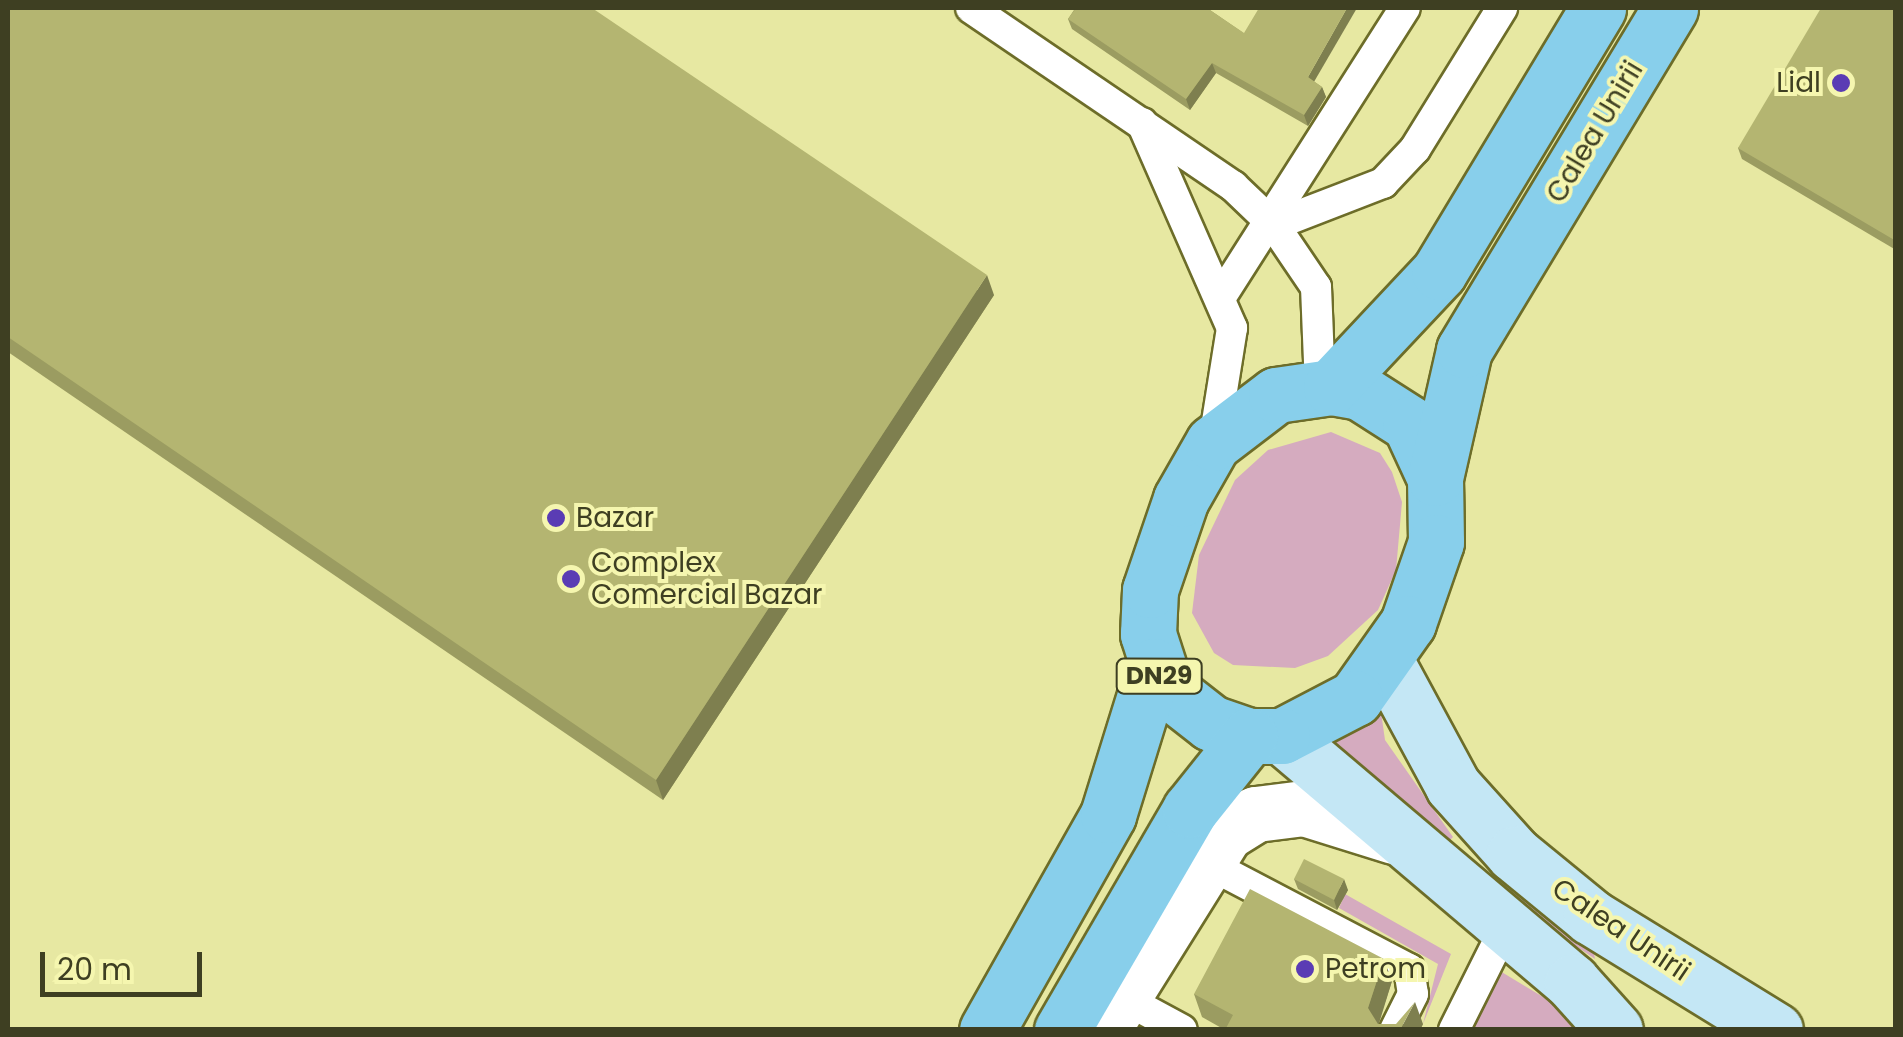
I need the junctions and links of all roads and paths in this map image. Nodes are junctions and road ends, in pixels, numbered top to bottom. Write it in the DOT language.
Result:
graph roads {
  1 [pos="971,8"];
  2 [pos="1405,8"];
  3 [pos="1502,8"];
  4 [pos="1598,8"];
  5 [pos="1670,8"];
  6 [pos="1140,120"];
  7 [pos="1274,225"];
  8 [pos="1222,295"];
  9 [pos="1326,388"];
  10 [pos="1213,443"];
  11 [pos="1435,478"];
  12 [pos="1386,662"];
  13 [pos="1154,666"];
  14 [pos="1266,736"];
  15 [pos="1394,836"];
  16 [pos="1203,861"];
  17 [pos="1505,928"];
  18 [pos="1112,1013"];
  19 [pos="986,1030"];
  20 [pos="1062,1030"];
  21 [pos="1182,1030"];
  22 [pos="1395,1030"];
  23 [pos="1454,1030"];
  24 [pos="1615,1030"];
  25 [pos="1775,1030"];
  1 -- 6 [label="lane"];
  2 -- 7 [label="lane"];
  3 -- 7 [label="lane"];
  4 -- 9 [label="main road"];
  5 -- 11 [label="main road, Calea Unirii"];
  6 -- 7 [label="lane"];
  6 -- 8 [label="lane"];
  7 -- 8 [label="lane"];
  7 -- 9 [label="lane"];
  8 -- 10 [label="lane"];
  9 -- 10 [label="main road, DN29"];
  9 -- 11 [label="main road"];
  10 -- 13 [label="main road, DN29"];
  11 -- 12 [label="main road"];
  12 -- 14 [label="main road"];
  12 -- 25 [label="street, Calea Unirii"];
  13 -- 14 [label="main road, DN29"];
  13 -- 19 [label="main road, DN29"];
  14 -- 15 [label="street"];
  14 -- 20 [label="main road"];
  15 -- 16 [label="street"];
  15 -- 17 [label="street"];
  16 -- 18 [label="street"];
  16 -- 22 [label="lane"];
  17 -- 23 [label="lane"];
  17 -- 24 [label="street"];
  18 -- 21 [label="lane"];
}
